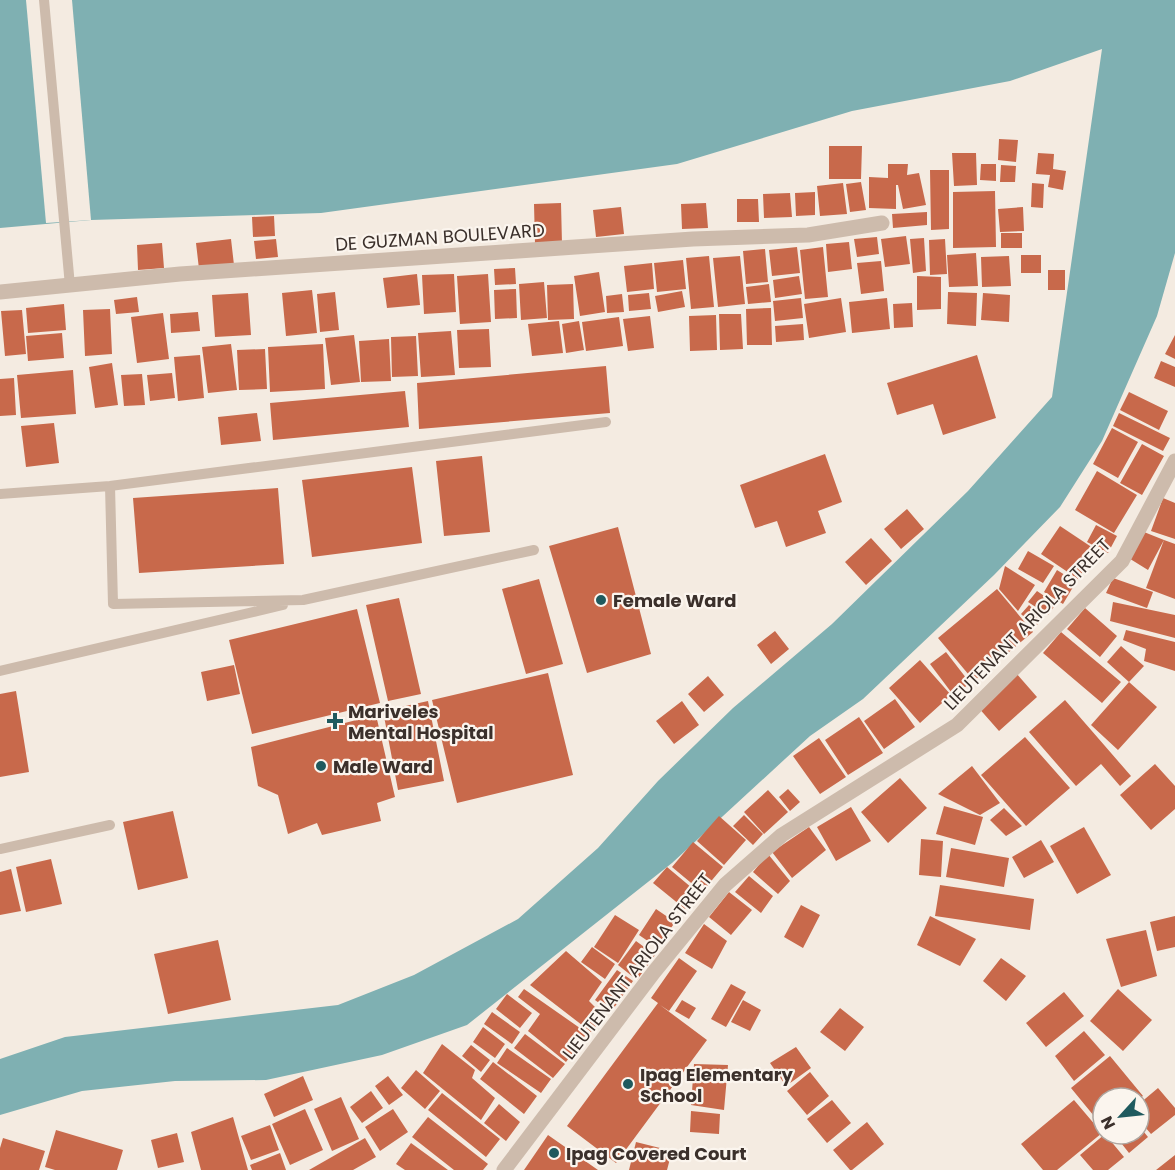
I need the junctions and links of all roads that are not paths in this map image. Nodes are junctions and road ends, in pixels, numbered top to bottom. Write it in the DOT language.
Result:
graph roads {
  1 [pos="44,0"];
  2 [pos="882,224"];
  3 [pos="70,286"];
  4 [pos="0,292"];
  5 [pos="606,422"];
  6 [pos="1175,461"];
  7 [pos="110,486"];
  8 [pos="0,494"];
  9 [pos="534,550"];
  10 [pos="303,600"];
  11 [pos="0,671"];
  12 [pos="110,825"];
  13 [pos="0,849"];
  14 [pos="504,1170"];
  1 -- 3 [label="lane"];
  2 -- 3 [label="street, DE GUZMAN BOULEVARD"];
  3 -- 4 [label="street, DE GUZMAN BOULEVARD"];
  5 -- 7 [label="lane"];
  6 -- 14 [label="street, LIEUTENANT ARIOLA STREET"];
  7 -- 8 [label="lane"];
  7 -- 10 [label="lane"];
  9 -- 10 [label="lane"];
  10 -- 11 [label="lane"];
  12 -- 13 [label="lane"];
}
